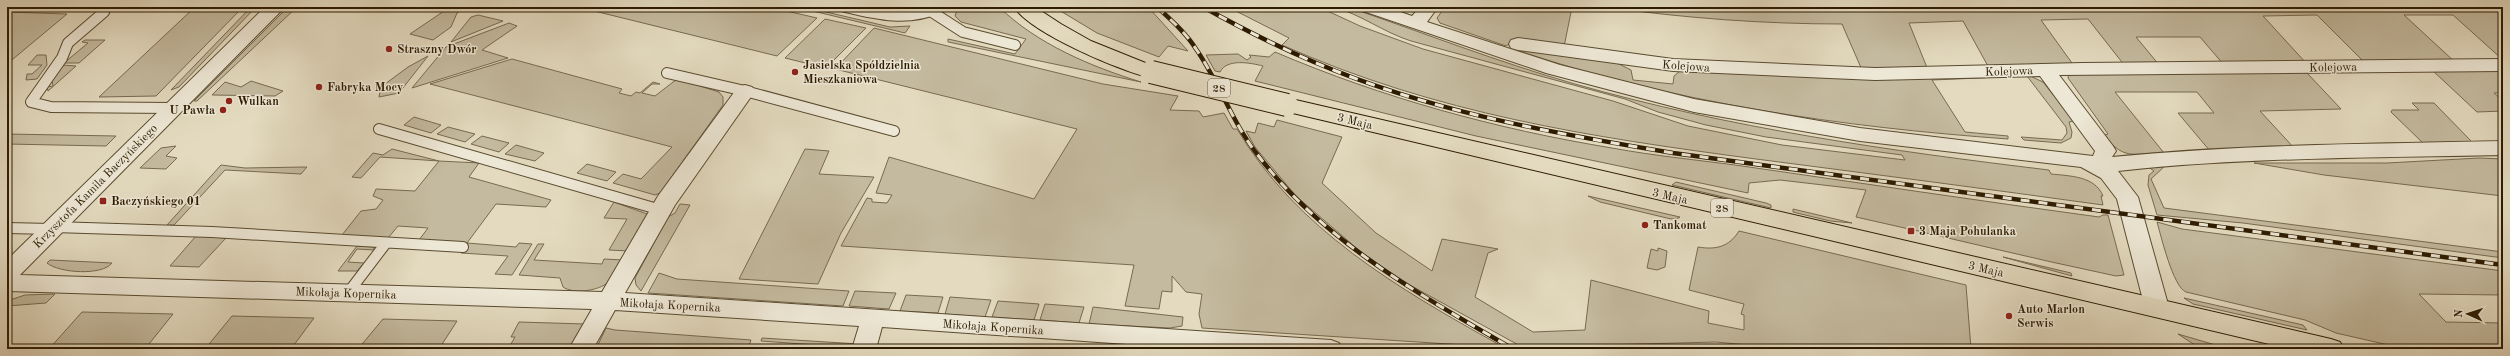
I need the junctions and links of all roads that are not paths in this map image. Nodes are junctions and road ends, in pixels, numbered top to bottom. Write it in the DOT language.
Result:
graph roads {
  1 [pos="106,7"];
  2 [pos="268,7"];
  3 [pos="276,7"];
  4 [pos="845,7"];
  5 [pos="941,7"];
  6 [pos="1023,7"];
  7 [pos="1369,7"];
  8 [pos="1429,7"];
  9 [pos="932,12"];
  10 [pos="1416,24"];
  11 [pos="1518,44"];
  12 [pos="1015,45"];
  13 [pos="234,46"];
  14 [pos="2503,65"];
  15 [pos="2045,70"];
  16 [pos="667,73"];
  17 [pos="745,91"];
  18 [pos="172,108"];
  19 [pos="379,130"];
  20 [pos="894,131"];
  21 [pos="2503,148"];
  22 [pos="2097,166"];
  23 [pos="660,210"];
  24 [pos="7,228"];
  25 [pos="52,228"];
  26 [pos="386,243"];
  27 [pos="463,247"];
  28 [pos="7,274"];
  29 [pos="7,283"];
  30 [pos="348,294"];
  31 [pos="609,302"];
  32 [pos="2157,308"];
  33 [pos="873,319"];
  34 [pos="1289,348"];
  35 [pos="581,349"];
  36 [pos="864,349"];
  37 [pos="1331,349"];
  38 [pos="2331,349"];
  1 -- 18 [label="lane"];
  2 -- 13 [label="street, Krzysztofa Kamila Baczyńskiego"];
  3 -- 13 [label="street, Krzysztofa Kamila Baczyńskiego"];
  4 -- 9 [label="lane"];
  5 -- 9 [label="lane"];
  6 -- 32 [label="main road, 3 Maja / 28, bridge"];
  7 -- 10 [label="street"];
  8 -- 10 [label="street"];
  9 -- 12 [label="lane"];
  10 -- 22 [label="street"];
  11 -- 15 [label="street, Kolejowa"];
  13 -- 18 [label="street, Krzysztofa Kamila Baczyńskiego"];
  14 -- 15 [label="street, Kolejowa"];
  15 -- 22 [label="street"];
  16 -- 17 [label="lane"];
  17 -- 20 [label="lane"];
  17 -- 23 [label="street"];
  18 -- 25 [label="street, Krzysztofa Kamila Baczyńskiego"];
  19 -- 23 [label="lane"];
  21 -- 22 [label="street"];
  22 -- 32 [label="street"];
  23 -- 31 [label="street"];
  24 -- 25 [label="lane"];
  25 -- 26 [label="lane"];
  25 -- 28 [label="street, Krzysztofa Kamila Baczyńskiego"];
  26 -- 27 [label="lane"];
  26 -- 30 [label="lane"];
  29 -- 30 [label="street, Mikołaja Kopernika"];
  30 -- 31 [label="street, Mikołaja Kopernika"];
  31 -- 33 [label="street, Mikołaja Kopernika"];
  31 -- 35 [label="street"];
  32 -- 38 [label="main road, 3 Maja / 28"];
  33 -- 34 [label="street, Mikołaja Kopernika"];
  33 -- 36 [label="street"];
  34 -- 37 [label="street, Mikołaja Kopernika"];
}
